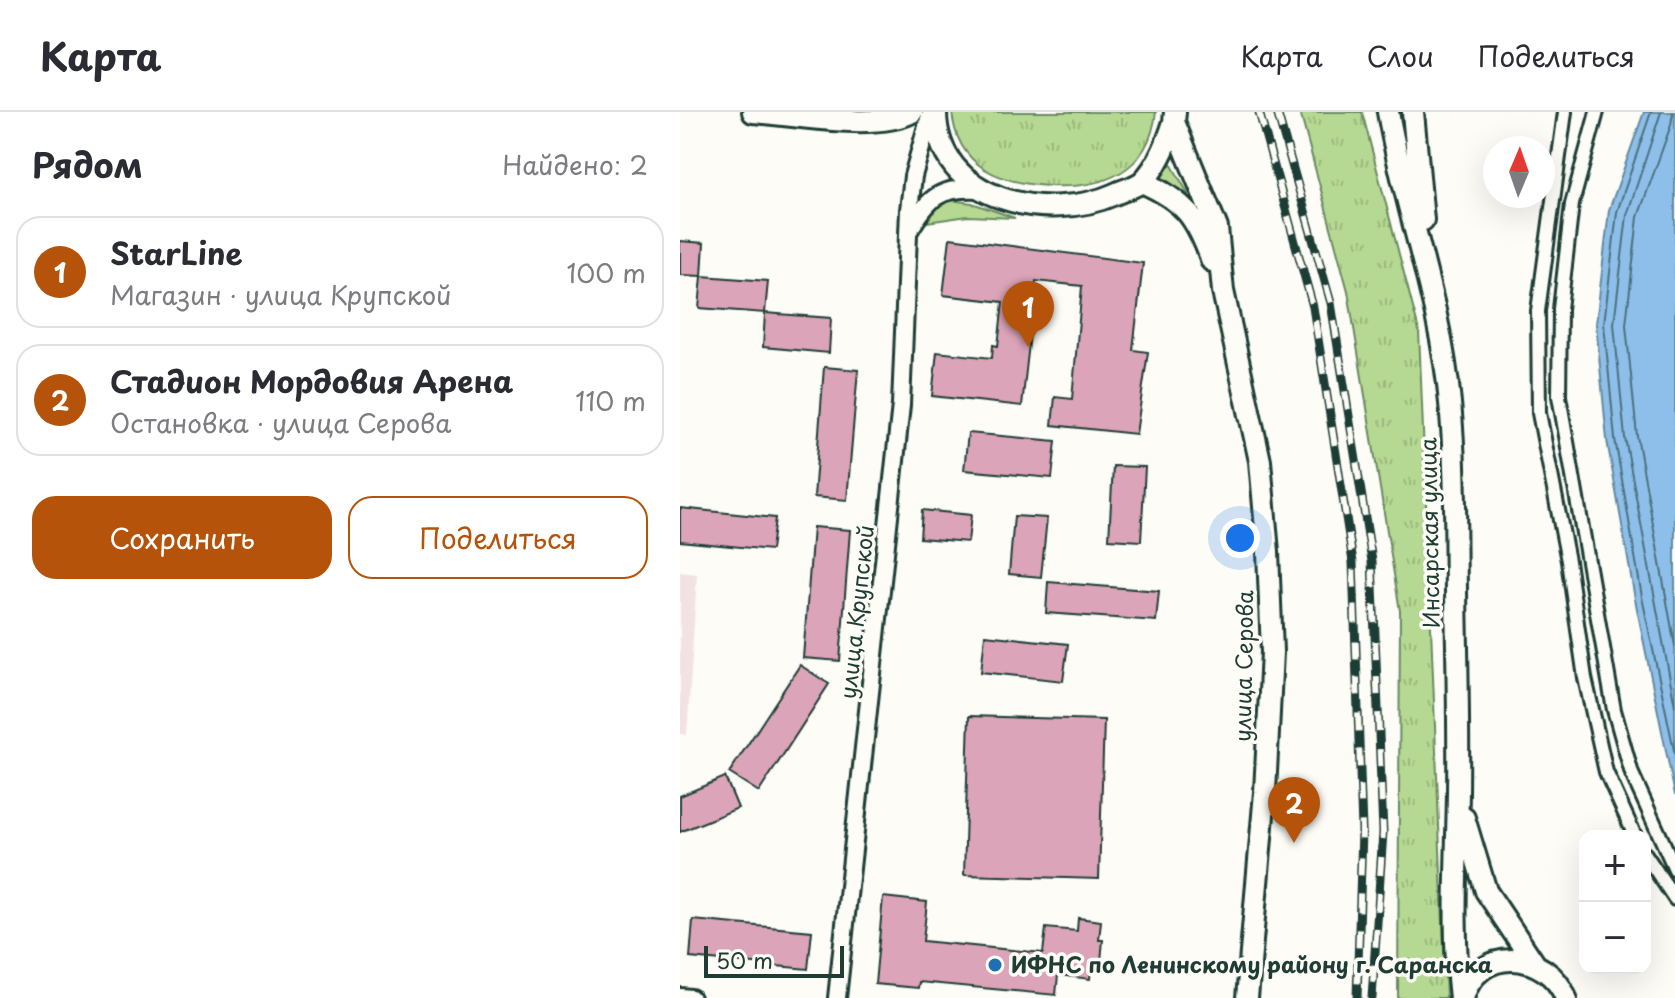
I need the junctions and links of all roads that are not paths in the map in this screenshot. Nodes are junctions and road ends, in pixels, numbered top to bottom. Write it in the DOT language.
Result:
graph roads {
  1 [pos="753,112"];
  2 [pos="912,112"];
  3 [pos="934,112"];
  4 [pos="1388,112"];
  5 [pos="1413,112"];
  6 [pos="1565,112"];
  7 [pos="1597,112"];
  8 [pos="1174,117"];
  9 [pos="1142,182"];
  10 [pos="980,189"];
  11 [pos="910,229"];
  12 [pos="1427,268"];
  13 [pos="1223,291"];
  14 [pos="1458,799"];
  15 [pos="1632,830"];
  16 [pos="1651,863"];
  17 [pos="1675,869"];
  18 [pos="1675,899"];
  19 [pos="1534,963"];
  20 [pos="680,997"];
  21 [pos="691,998"];
  22 [pos="837,998"];
  23 [pos="1247,998"];
  24 [pos="1461,998"];
  25 [pos="1566,998"];
  1 -- 2 [label="street"];
  3 -- 10 [label="street"];
  3 -- 11 [label="street, улица Крупской"];
  4 -- 12 [label="street, Инсарская улица"];
  5 -- 12 [label="street, Инсарская улица"];
  6 -- 15 [label="street"];
  7 -- 17 [label="street"];
  8 -- 9 [label="street"];
  8 -- 13 [label="street, улица Серова"];
  9 -- 10 [label="street"];
  9 -- 13 [label="street, улица Серова"];
  10 -- 11 [label="street"];
  11 -- 22 [label="street, улица Крупской"];
  12 -- 14 [label="street, Инсарская улица"];
  13 -- 23 [label="street, улица Серова"];
  14 -- 19 [label="street, Инсарская улица"];
  14 -- 24 [label="street, Инсарская улица"];
  16 -- 18 [label="street"];
  19 -- 24 [label="street"];
  19 -- 25 [label="street, Инсарская улица"];
  20 -- 21 [label="street"];
}
